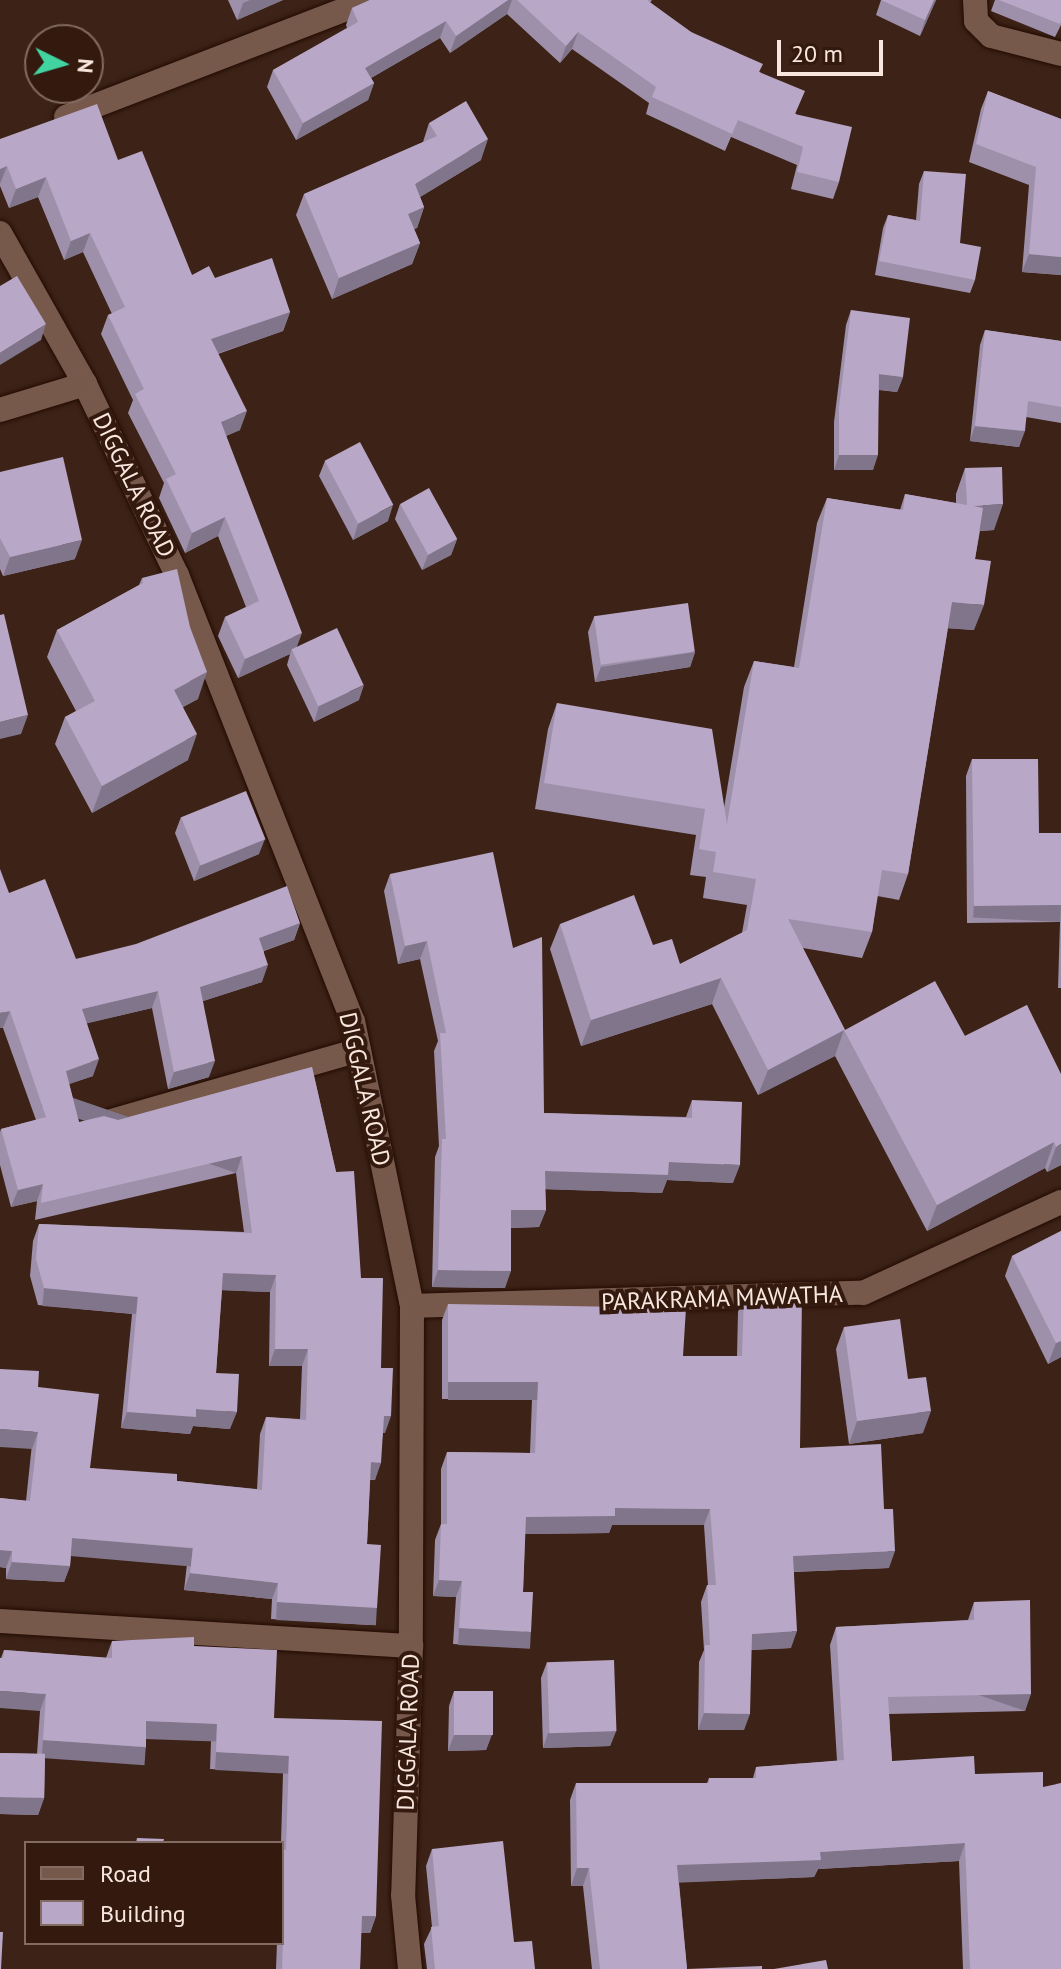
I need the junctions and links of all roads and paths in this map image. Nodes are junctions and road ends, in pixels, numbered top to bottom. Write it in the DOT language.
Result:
graph roads {
  1 [pos="369,0"];
  2 [pos="975,0"];
  3 [pos="1061,54"];
  4 [pos="44,125"];
  5 [pos="0,233"];
  6 [pos="85,384"];
  7 [pos="0,410"];
  8 [pos="359,1050"];
  9 [pos="108,1122"];
  10 [pos="1061,1202"];
  11 [pos="412,1306"];
  12 [pos="0,1621"];
  13 [pos="411,1646"];
  14 [pos="410,1969"];
  1 -- 4 [label="street"];
  2 -- 3 [label="street"];
  5 -- 6 [label="street, DIGGALA ROAD"];
  6 -- 7 [label="street"];
  6 -- 8 [label="street, DIGGALA ROAD"];
  8 -- 9 [label="street"];
  8 -- 11 [label="street, DIGGALA ROAD"];
  10 -- 11 [label="street, PARAKRAMA MAWATHA"];
  11 -- 13 [label="street, DIGGALA ROAD"];
  12 -- 13 [label="street"];
  13 -- 14 [label="street, DIGGALA ROAD"];
}
